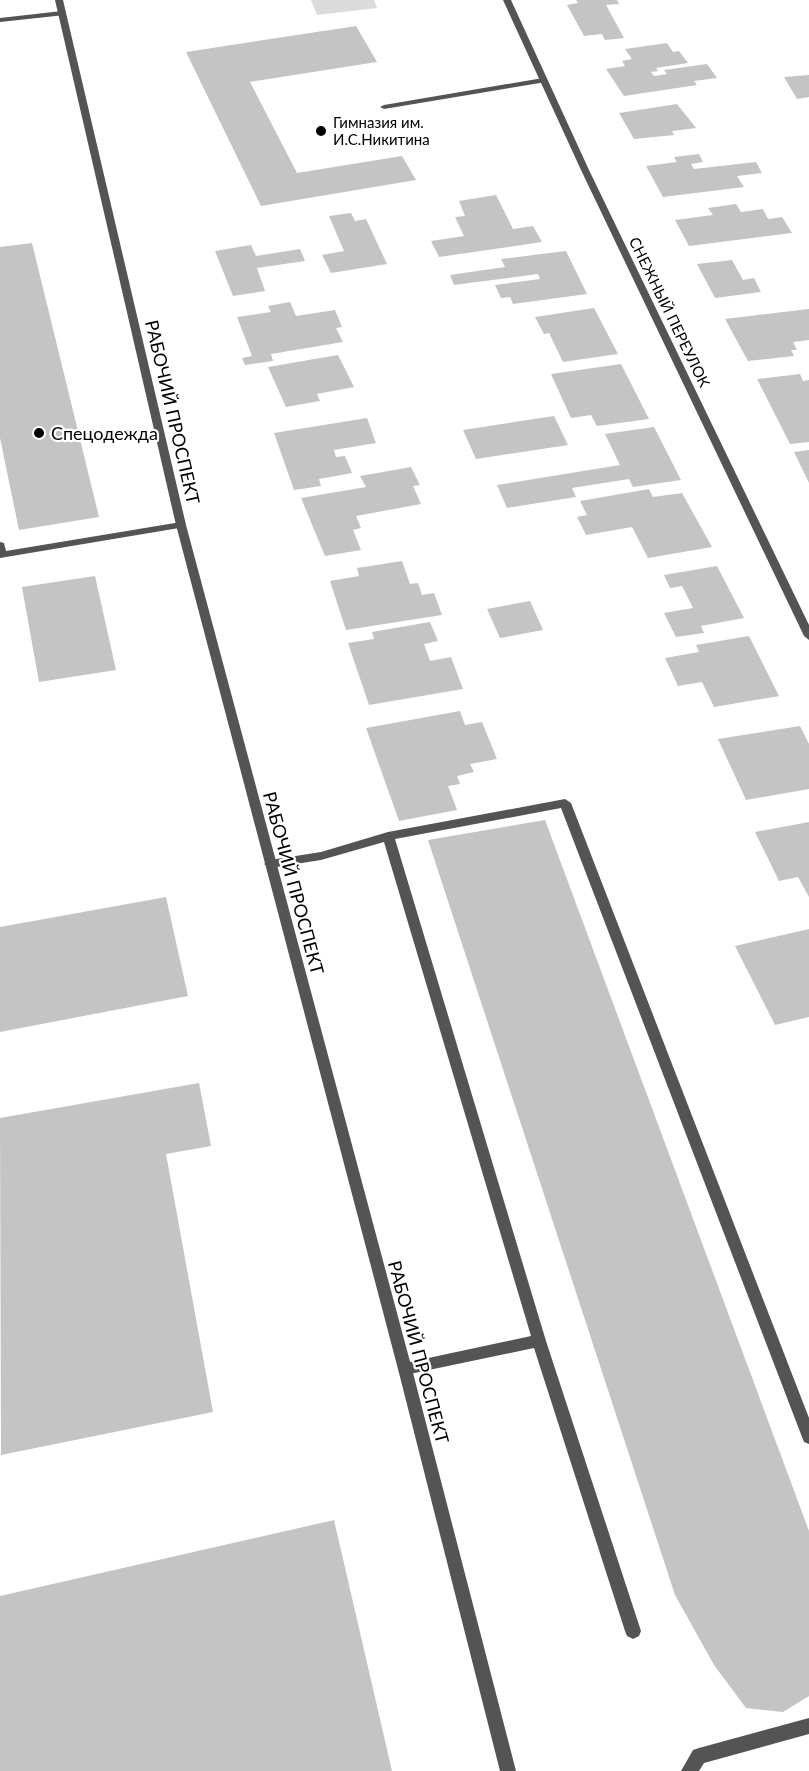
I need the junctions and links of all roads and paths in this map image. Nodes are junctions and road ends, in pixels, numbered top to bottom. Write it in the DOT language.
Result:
graph roads {
  1 [pos="58,0"];
  2 [pos="507,0"];
  3 [pos="62,13"];
  4 [pos="0,20"];
  5 [pos="543,80"];
  6 [pos="384,107"];
  7 [pos="181,525"];
  8 [pos="1,552"];
  9 [pos="809,636"];
  10 [pos="388,836"];
  11 [pos="270,864"];
  12 [pos="539,1341"];
  13 [pos="405,1369"];
  14 [pos="809,1437"];
  15 [pos="633,1631"];
  16 [pos="809,1726"];
  17 [pos="508,1771"];
  18 [pos="689,1771"];
  1 -- 3 [label="street, РАБОЧИЙ ПРОСПЕКТ"];
  2 -- 5 [label="street, СНЕЖНЫЙ ПЕРЕУЛОК"];
  3 -- 4 [label="street"];
  3 -- 7 [label="street, РАБОЧИЙ ПРОСПЕКТ"];
  5 -- 6 [label="street"];
  5 -- 9 [label="street, СНЕЖНЫЙ ПЕРЕУЛОК"];
  7 -- 8 [label="street"];
  7 -- 11 [label="street, РАБОЧИЙ ПРОСПЕКТ"];
  10 -- 11 [label="street"];
  10 -- 12 [label="street"];
  10 -- 14 [label="street"];
  11 -- 13 [label="street, РАБОЧИЙ ПРОСПЕКТ"];
  12 -- 13 [label="street"];
  12 -- 15 [label="street"];
  13 -- 17 [label="street, РАБОЧИЙ ПРОСПЕКТ"];
  16 -- 18 [label="street"];
}
